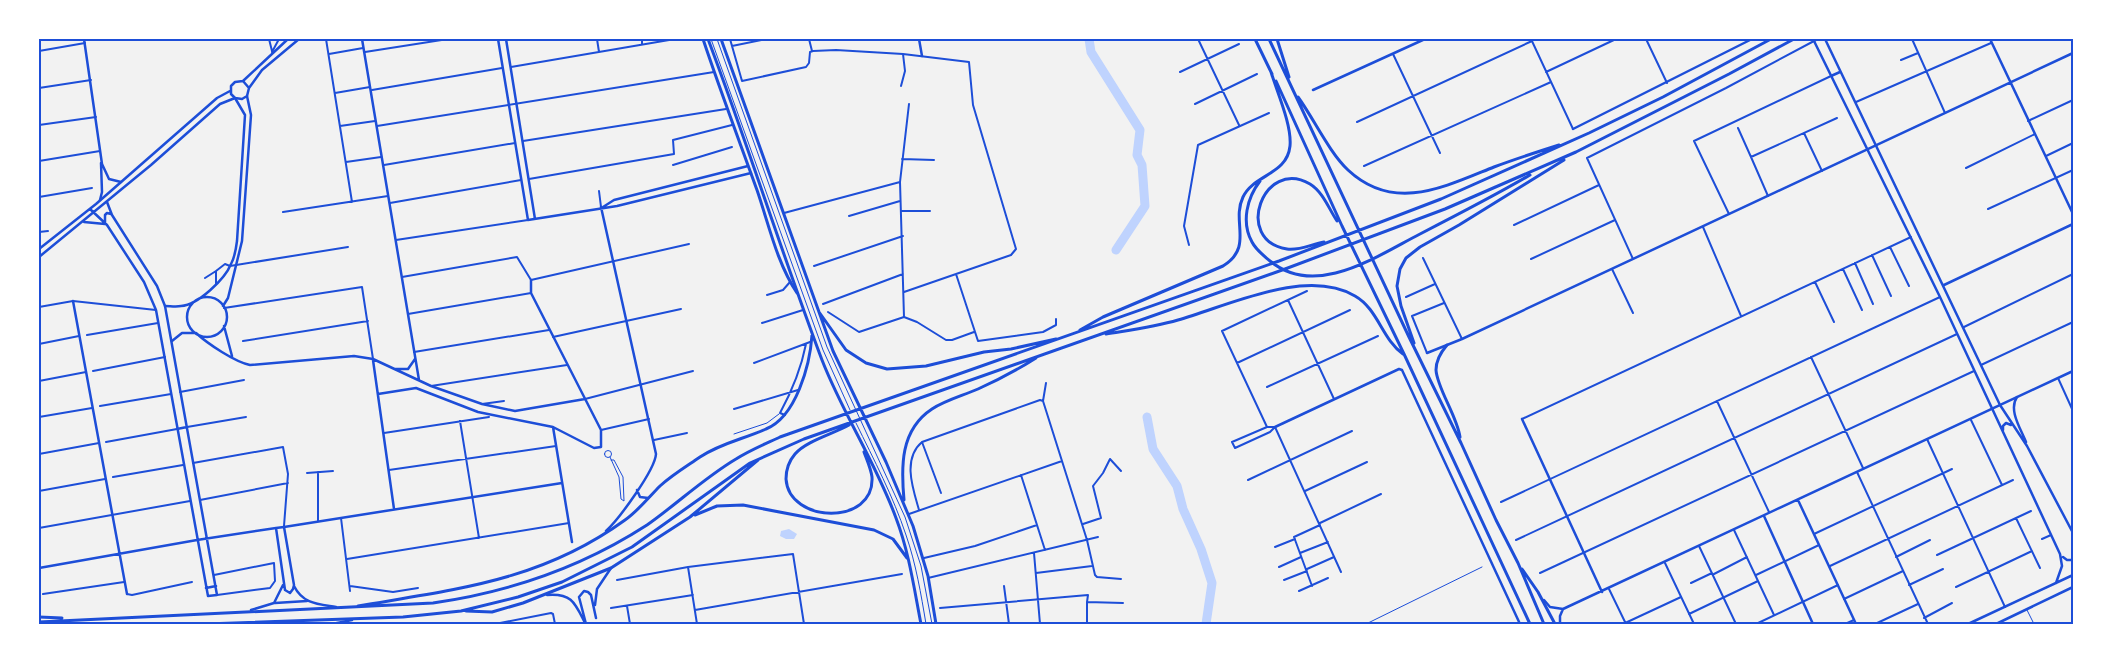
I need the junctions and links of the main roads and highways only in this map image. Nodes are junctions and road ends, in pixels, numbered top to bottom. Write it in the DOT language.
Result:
graph roads {
  1 [pos="703,39"];
  2 [pos="710,39"];
  3 [pos="721,39"];
  4 [pos="1255,39"];
  5 [pos="1269,39"];
  6 [pos="1277,39"];
  7 [pos="1771,39"];
  8 [pos="1794,39"];
  9 [pos="1271,72"];
  10 [pos="1291,85"];
  11 [pos="1293,90"];
  12 [pos="1571,141"];
  13 [pos="1576,152"];
  14 [pos="1540,168"];
  15 [pos="1262,179"];
  16 [pos="1342,226"];
  17 [pos="1329,241"];
  18 [pos="798,295"];
  19 [pos="819,312"];
  20 [pos="813,332"];
  21 [pos="1071,335"];
  22 [pos="1098,335"];
  23 [pos="1447,345"];
  24 [pos="1416,349"];
  25 [pos="1042,354"];
  26 [pos="1404,354"];
  27 [pos="855,421"];
  28 [pos="861,443"];
  29 [pos="1461,443"];
  30 [pos="765,455"];
  31 [pos="904,503"];
  32 [pos="690,517"];
  33 [pos="1518,563"];
  34 [pos="910,564"];
  35 [pos="345,608"];
  36 [pos="461,611"];
  37 [pos="39,617"];
  38 [pos="75,619"];
  39 [pos="39,622"];
  40 [pos="205,624"];
  41 [pos="921,624"];
  42 [pos="936,624"];
  43 [pos="1530,624"];
  44 [pos="1544,624"];
  45 [pos="1555,624"];
  1 -- 18 [label="main road"];
  2 -- 18 [label="main road"];
  3 -- 19 [label="main road"];
  4 -- 9 [label="main road"];
  5 -- 10 [label="main road"];
  6 -- 10 [label="main road"];
  7 -- 12 [label="main road"];
  8 -- 13 [label="main road"];
  9 -- 15 [label="main road"];
  9 -- 16 [label="main road"];
  10 -- 11 [label="main road"];
  11 -- 12 [label="main road"];
  11 -- 24 [label="main road"];
  12 -- 17 [label="main road"];
  13 -- 14 [label="main road"];
  13 -- 24 [label="main road"];
  14 -- 15 [label="main road"];
  14 -- 22 [label="main road"];
  15 -- 21 [label="main road"];
  16 -- 17 [label="main road"];
  16 -- 26 [label="main road"];
  17 -- 21 [label="main road"];
  18 -- 20 [label="main road"];
  19 -- 21 [label="main road"];
  19 -- 31 [label="main road"];
  20 -- 28 [label="main road"];
  20 -- 35 [label="main road"];
  21 -- 35 [label="main road"];
  22 -- 25 [label="main road"];
  22 -- 26 [label="main road"];
  23 -- 29 [label="main road"];
  24 -- 29 [label="main road"];
  25 -- 27 [label="main road"];
  25 -- 31 [label="main road"];
  26 -- 43 [label="main road"];
  27 -- 28 [label="main road"];
  27 -- 30 [label="main road"];
  28 -- 34 [label="main road"];
  29 -- 33 [label="main road"];
  30 -- 32 [label="main road"];
  30 -- 36 [label="main road"];
  31 -- 42 [label="main road"];
  32 -- 34 [label="main road"];
  32 -- 36 [label="main road"];
  33 -- 44 [label="main road"];
  33 -- 45 [label="main road"];
  34 -- 41 [label="main road"];
  35 -- 38 [label="main road"];
  36 -- 40 [label="main road"];
  37 -- 38 [label="main road"];
  38 -- 39 [label="main road"];
}
